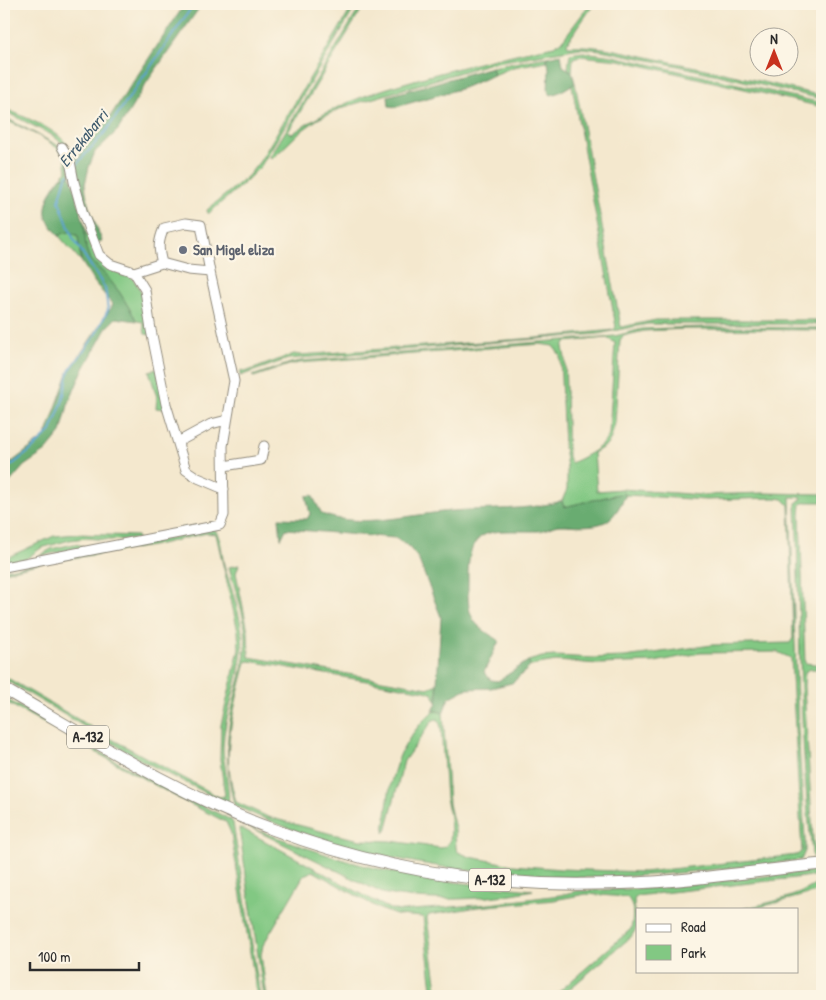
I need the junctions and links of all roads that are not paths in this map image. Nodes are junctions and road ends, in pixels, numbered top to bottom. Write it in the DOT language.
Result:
graph roads {
  1 [pos="62,147"];
  2 [pos="162,263"];
  3 [pos="134,272"];
  4 [pos="210,272"];
  5 [pos="227,420"];
  6 [pos="178,442"];
  7 [pos="264,446"];
  8 [pos="224,466"];
  9 [pos="224,489"];
  10 [pos="4,567"];
  11 [pos="4,690"];
  12 [pos="822,864"];
  1 -- 3 [label="street"];
  2 -- 3 [label="street"];
  2 -- 4 [label="street"];
  2 -- 4 [label="street"];
  3 -- 6 [label="street"];
  4 -- 5 [label="street"];
  5 -- 6 [label="street"];
  5 -- 8 [label="street"];
  6 -- 9 [label="street"];
  7 -- 8 [label="street"];
  8 -- 9 [label="street"];
  9 -- 10 [label="street"];
  11 -- 12 [label="main road, A-132"];
}
